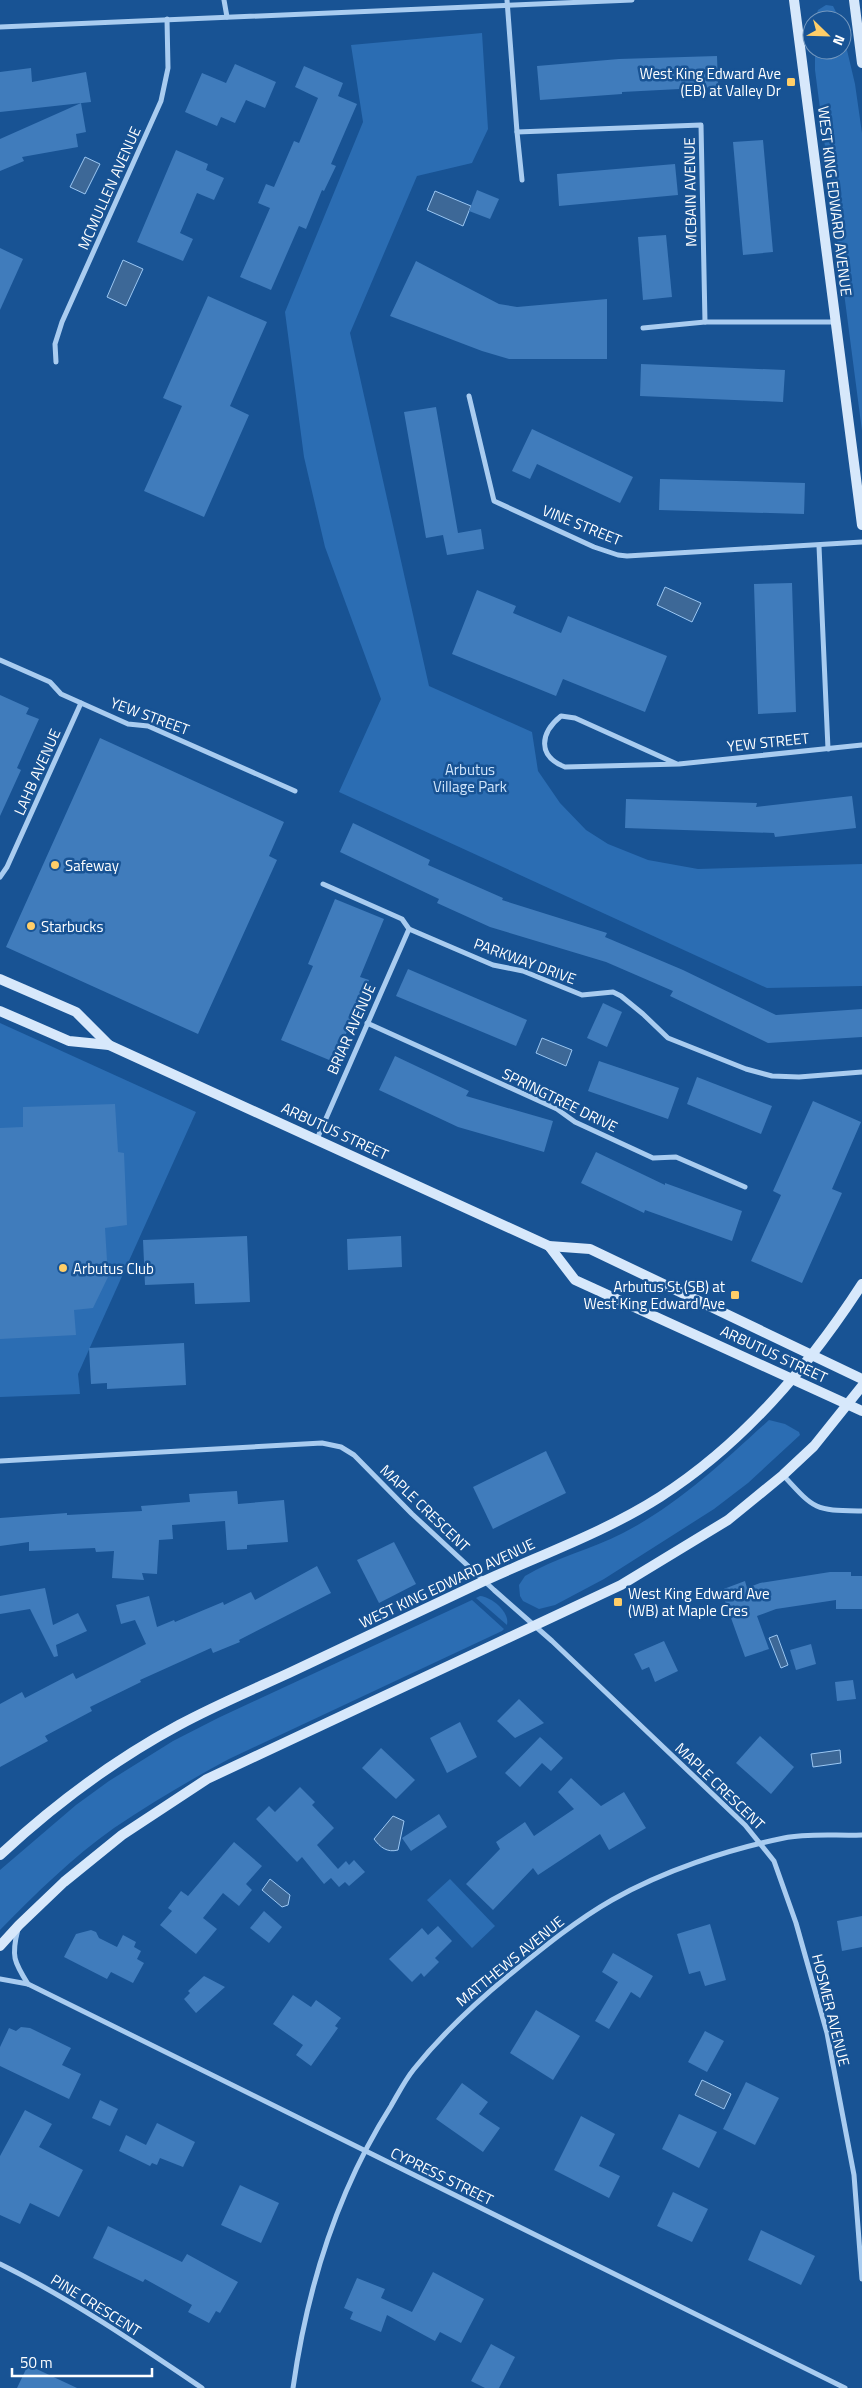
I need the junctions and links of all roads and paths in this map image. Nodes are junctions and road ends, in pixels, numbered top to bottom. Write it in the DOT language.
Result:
graph roads {
  1 [pos="224,0"];
  2 [pos="507,0"];
  3 [pos="632,0"];
  4 [pos="794,0"];
  5 [pos="854,0"];
  6 [pos="508,7"];
  7 [pos="227,17"];
  8 [pos="167,19"];
  9 [pos="0,27"];
  10 [pos="862,63"];
  11 [pos="517,132"];
  12 [pos="522,180"];
  13 [pos="705,322"];
  14 [pos="834,322"];
  15 [pos="643,328"];
  16 [pos="56,362"];
  17 [pos="469,396"];
  18 [pos="862,525"];
  19 [pos="862,542"];
  20 [pos="820,546"];
  21 [pos="0,660"];
  22 [pos="82,703"];
  23 [pos="862,745"];
  24 [pos="828,748"];
  25 [pos="677,764"];
  26 [pos="295,791"];
  27 [pos="0,877"];
  28 [pos="323,884"];
  29 [pos="409,929"];
  30 [pos="0,978"];
  31 [pos="0,1011"];
  32 [pos="367,1023"];
  33 [pos="109,1045"];
  34 [pos="862,1072"];
  35 [pos="316,1139"];
  36 [pos="745,1187"];
  37 [pos="549,1246"];
  38 [pos="862,1284"];
  39 [pos="812,1355"];
  40 [pos="792,1379"];
  41 [pos="862,1379"];
  42 [pos="862,1386"];
  43 [pos="848,1404"];
  44 [pos="862,1411"];
  45 [pos="0,1461"];
  46 [pos="783,1475"];
  47 [pos="862,1511"];
  48 [pos="484,1581"];
  49 [pos="536,1626"];
  50 [pos="862,1835"];
  51 [pos="762,1843"];
  52 [pos="0,1855"];
  53 [pos="19,1925"];
  54 [pos="0,1946"];
  55 [pos="0,1979"];
  56 [pos="28,1984"];
  57 [pos="364,2151"];
  58 [pos="0,2264"];
  59 [pos="862,2279"];
  60 [pos="202,2388"];
  61 [pos="294,2388"];
  62 [pos="845,2388"];
  1 -- 7 [label="street"];
  2 -- 6 [label="street"];
  3 -- 6 [label="street"];
  4 -- 14 [label="main road, WEST KING EDWARD AVENUE"];
  5 -- 10 [label="main road"];
  6 -- 7 [label="street"];
  6 -- 11 [label="street"];
  7 -- 8 [label="street"];
  8 -- 9 [label="street"];
  8 -- 16 [label="street, MCMULLEN AVENUE"];
  11 -- 12 [label="street"];
  11 -- 13 [label="street, MCBAIN AVENUE"];
  13 -- 14 [label="street"];
  13 -- 15 [label="street"];
  14 -- 18 [label="main road, WEST KING EDWARD AVENUE"];
  17 -- 20 [label="street, VINE STREET"];
  19 -- 20 [label="street, VINE STREET"];
  20 -- 24 [label="street"];
  21 -- 22 [label="street, YEW STREET"];
  22 -- 26 [label="street, YEW STREET"];
  22 -- 27 [label="street, LAHB AVENUE"];
  23 -- 24 [label="street, YEW STREET"];
  24 -- 25 [label="street, YEW STREET"];
  25 -- 25 [label="street, YEW STREET"];
  28 -- 29 [label="street, PARKWAY DRIVE"];
  29 -- 32 [label="street, BRIAR AVENUE"];
  29 -- 34 [label="street, PARKWAY DRIVE"];
  30 -- 33 [label="main road, ARBUTUS STREET"];
  31 -- 33 [label="main road, ARBUTUS STREET"];
  32 -- 35 [label="street, BRIAR AVENUE"];
  32 -- 36 [label="street, SPRINGTREE DRIVE"];
  33 -- 35 [label="main road, ARBUTUS STREET"];
  35 -- 37 [label="main road, ARBUTUS STREET"];
  37 -- 39 [label="main road, ARBUTUS STREET"];
  37 -- 40 [label="main road, ARBUTUS STREET"];
  38 -- 39 [label="main road, WEST KING EDWARD AVENUE"];
  39 -- 40 [label="main road, WEST KING EDWARD AVENUE"];
  39 -- 41 [label="main road, ARBUTUS STREET"];
  40 -- 43 [label="main road, ARBUTUS STREET"];
  40 -- 48 [label="main road, WEST KING EDWARD AVENUE"];
  42 -- 43 [label="main road"];
  43 -- 44 [label="main road, ARBUTUS STREET"];
  43 -- 46 [label="main road"];
  45 -- 48 [label="street, MAPLE CRESCENT"];
  46 -- 47 [label="street"];
  46 -- 49 [label="main road"];
  48 -- 49 [label="street, MAPLE CRESCENT"];
  48 -- 52 [label="main road, WEST KING EDWARD AVENUE"];
  49 -- 51 [label="street, MAPLE CRESCENT"];
  49 -- 53 [label="main road"];
  50 -- 51 [label="street, MATTHEWS AVENUE"];
  51 -- 57 [label="street, MATTHEWS AVENUE"];
  51 -- 59 [label="street, HOSMER AVENUE"];
  53 -- 54 [label="main road"];
  53 -- 56 [label="street"];
  55 -- 56 [label="street, CYPRESS STREET"];
  56 -- 57 [label="street, CYPRESS STREET"];
  57 -- 61 [label="street, MATTHEWS AVENUE"];
  57 -- 62 [label="street, CYPRESS STREET"];
  58 -- 60 [label="street, PINE CRESCENT"];
}
